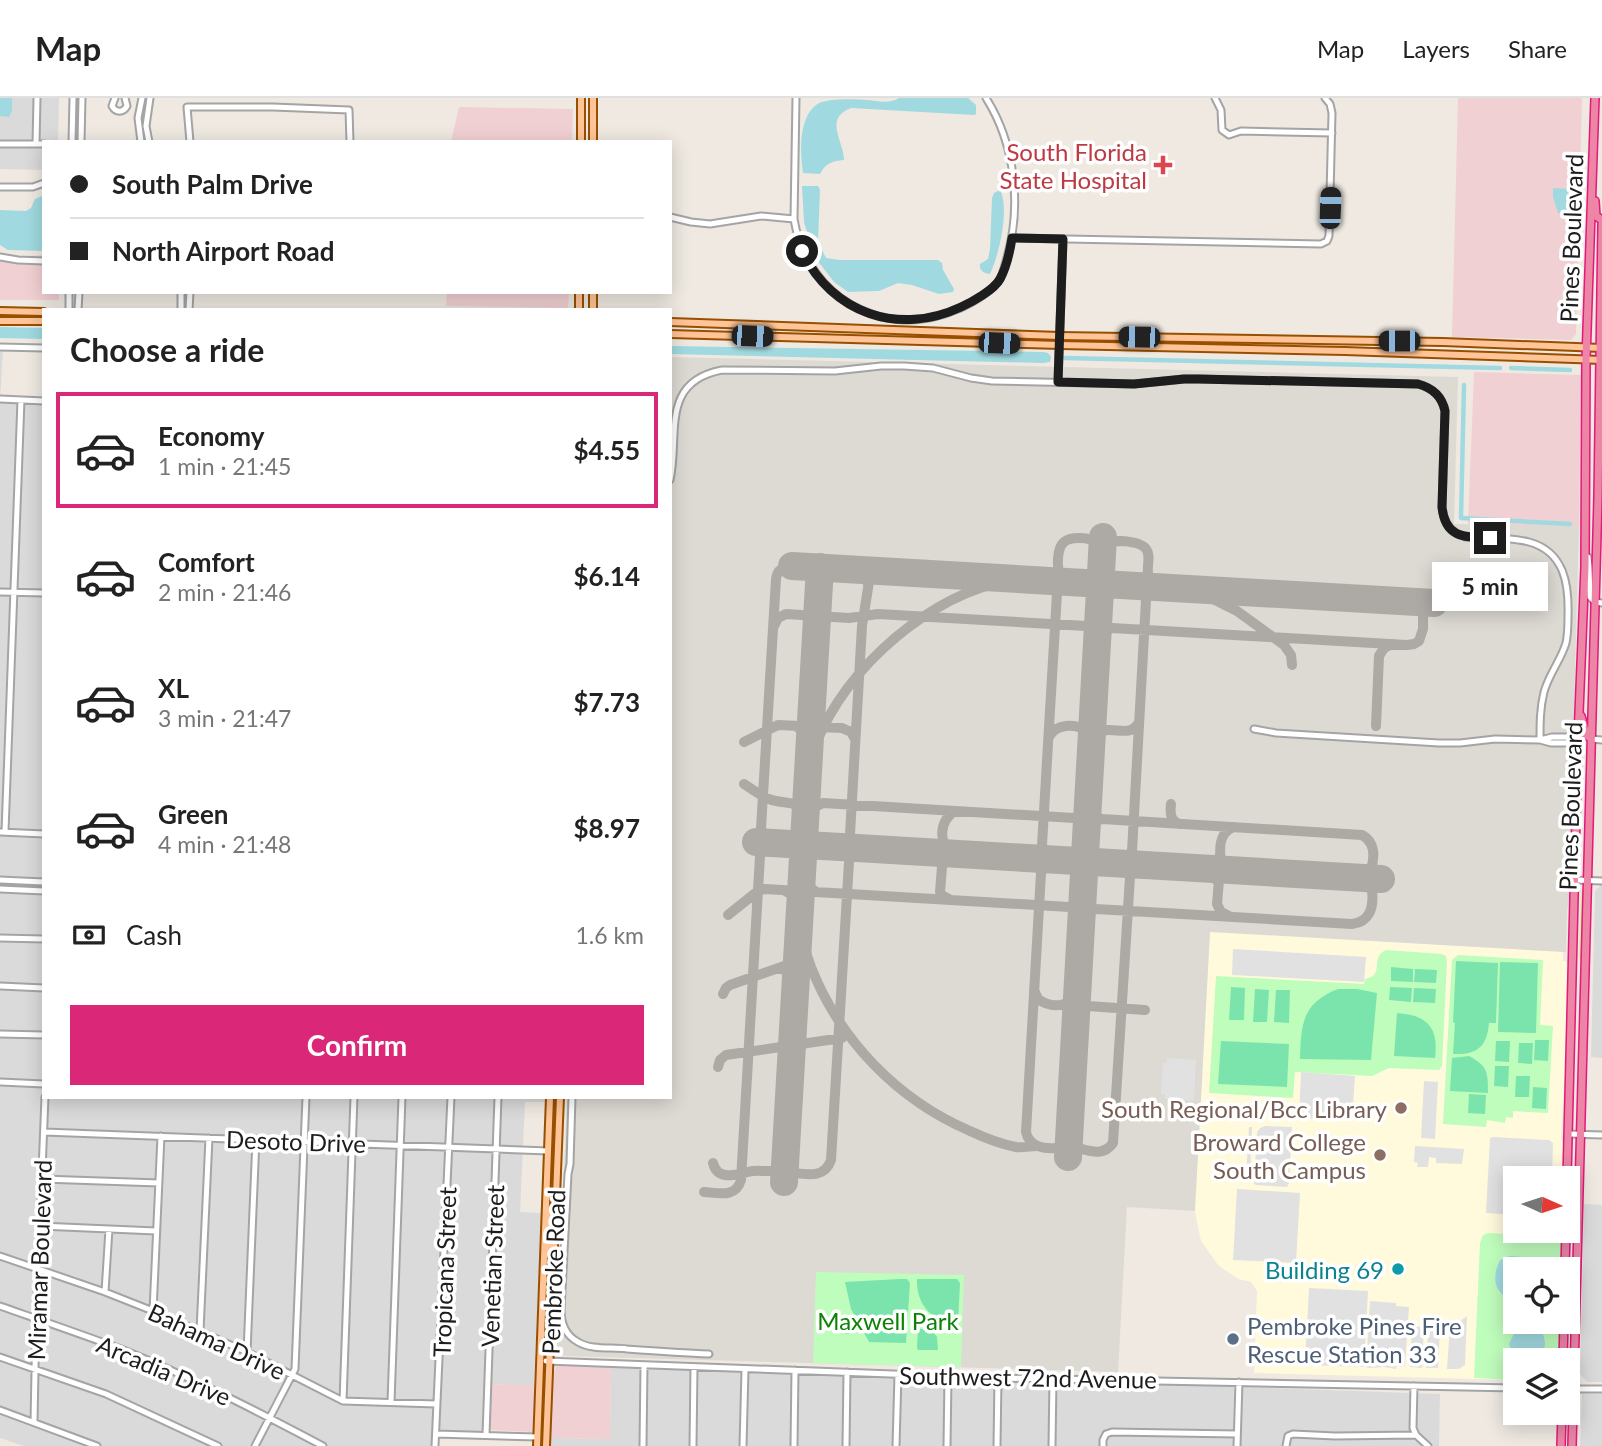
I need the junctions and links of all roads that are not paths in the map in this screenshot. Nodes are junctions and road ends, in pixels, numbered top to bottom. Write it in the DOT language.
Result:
graph roads {
  1 [pos="37,98"];
  2 [pos="73,98"];
  3 [pos="82,98"];
  4 [pos="115,98"];
  5 [pos="125,98"];
  6 [pos="142,98"];
  7 [pos="149,98"];
  8 [pos="265,98"];
  9 [pos="273,98"];
  10 [pos="581,98"];
  11 [pos="593,98"];
  12 [pos="796,98"];
  13 [pos="986,98"];
  14 [pos="1215,98"];
  15 [pos="1325,98"];
  16 [pos="1595,98"];
  17 [pos="127,106"];
  18 [pos="265,107"];
  19 [pos="273,107"];
  20 [pos="140,108"];
  21 [pos="147,110"];
  22 [pos="1332,133"];
  23 [pos="72,140"];
  24 [pos="81,140"];
  25 [pos="141,140"];
  26 [pos="149,140"];
  27 [pos="190,140"];
  28 [pos="350,140"];
  29 [pos="580,140"];
  30 [pos="593,140"];
  31 [pos="0,144"];
  32 [pos="36,144"];
  33 [pos="42,144"];
  34 [pos="1592,167"];
  35 [pos="42,184"];
  36 [pos="0,187"];
  37 [pos="672,217"];
  38 [pos="794,219"];
  39 [pos="1590,222"];
  40 [pos="1602,222"];
  41 [pos="1012,238"];
  42 [pos="1063,239"];
  43 [pos="1601,241"];
  44 [pos="0,257"];
  45 [pos="42,261"];
  46 [pos="0,311"];
  47 [pos="42,312"];
  48 [pos="0,320"];
  49 [pos="42,321"];
  50 [pos="672,322"];
  51 [pos="672,334"];
  52 [pos="1060,336"];
  53 [pos="1060,345"];
  54 [pos="0,347"];
  55 [pos="1587,347"];
  56 [pos="42,348"];
  57 [pos="1601,348"];
  58 [pos="1586,359"];
  59 [pos="1601,360"];
  60 [pos="1058,382"];
  61 [pos="0,399"];
  62 [pos="21,400"];
  63 [pos="42,401"];
  64 [pos="1586,447"];
  65 [pos="672,453"];
  66 [pos="1586,497"];
  67 [pos="1598,497"];
  68 [pos="1585,544"];
  69 [pos="1596,547"];
  70 [pos="0,592"];
  71 [pos="13,592"];
  72 [pos="42,593"];
  73 [pos="1598,599"];
  74 [pos="1579,709"];
  75 [pos="1254,729"];
  76 [pos="1578,737"];
  77 [pos="1591,739"];
  78 [pos="1540,740"];
  79 [pos="1602,740"];
  80 [pos="1578,748"];
  81 [pos="1589,792"];
  82 [pos="2,832"];
  83 [pos="42,834"];
  84 [pos="0,880"];
  85 [pos="1575,880"];
  86 [pos="1587,880"];
  87 [pos="1602,881"];
  88 [pos="42,882"];
  89 [pos="0,889"];
  90 [pos="42,891"];
  91 [pos="0,938"];
  92 [pos="42,939"];
  93 [pos="0,986"];
  94 [pos="42,988"];
  95 [pos="0,1034"];
  96 [pos="42,1035"];
  97 [pos="0,1082"];
  98 [pos="42,1084"];
  99 [pos="45,1099"];
  100 [pos="306,1099"];
  101 [pos="354,1099"];
  102 [pos="402,1099"];
  103 [pos="451,1099"];
  104 [pos="499,1099"];
  105 [pos="550,1099"];
  106 [pos="560,1099"];
  107 [pos="572,1099"];
  108 [pos="44,1132"];
  109 [pos="1569,1134"];
  110 [pos="1581,1135"];
  111 [pos="1602,1135"];
  112 [pos="160,1136"];
  113 [pos="209,1138"];
  114 [pos="256,1139"];
  115 [pos="304,1141"];
  116 [pos="352,1144"];
  117 [pos="401,1145"];
  118 [pos="449,1147"];
  119 [pos="496,1149"];
  120 [pos="548,1151"];
  121 [pos="1568,1166"];
  122 [pos="1580,1166"];
  123 [pos="42,1179"];
  124 [pos="159,1183"];
  125 [pos="546,1209"];
  126 [pos="556,1212"];
  127 [pos="40,1226"];
  128 [pos="109,1229"];
  129 [pos="156,1231"];
  130 [pos="1577,1243"];
  131 [pos="0,1256"];
  132 [pos="554,1258"];
  133 [pos="38,1269"];
  134 [pos="106,1292"];
  135 [pos="0,1306"];
  136 [pos="153,1311"];
  137 [pos="36,1319"];
  138 [pos="201,1331"];
  139 [pos="1573,1348"];
  140 [pos="247,1352"];
  141 [pos="709,1354"];
  142 [pos="0,1357"];
  143 [pos="541,1361"];
  144 [pos="550,1362"];
  145 [pos="644,1365"];
  146 [pos="694,1367"];
  147 [pos="36,1368"];
  148 [pos="745,1369"];
  149 [pos="795,1370"];
  150 [pos="847,1372"];
  151 [pos="898,1374"];
  152 [pos="293,1376"];
  153 [pos="948,1376"];
  154 [pos="998,1378"];
  155 [pos="1053,1379"];
  156 [pos="1239,1382"];
  157 [pos="1415,1386"];
  158 [pos="1503,1388"];
  159 [pos="1580,1389"];
  160 [pos="1602,1389"];
  161 [pos="343,1401"];
  162 [pos="391,1402"];
  163 [pos="436,1404"];
  164 [pos="0,1410"];
  165 [pos="270,1418"];
  166 [pos="34,1422"];
  167 [pos="1562,1425"];
  168 [pos="1572,1425"];
  169 [pos="436,1434"];
  170 [pos="1237,1434"];
  171 [pos="486,1435"];
  172 [pos="1416,1435"];
  173 [pos="1335,1436"];
  174 [pos="537,1437"];
  175 [pos="97,1446"];
  176 [pos="218,1446"];
  177 [pos="256,1446"];
  178 [pos="323,1446"];
  179 [pos="435,1446"];
  180 [pos="542,1446"];
  181 [pos="643,1446"];
  182 [pos="693,1446"];
  183 [pos="743,1446"];
  184 [pos="794,1446"];
  185 [pos="846,1446"];
  186 [pos="896,1446"];
  187 [pos="947,1446"];
  188 [pos="997,1446"];
  189 [pos="1052,1446"];
  190 [pos="1103,1446"];
  191 [pos="1237,1446"];
  192 [pos="1286,1446"];
  193 [pos="1335,1446"];
  194 [pos="1428,1446"];
  195 [pos="1561,1446"];
  196 [pos="1572,1446"];
  1 -- 32 [label="street"];
  2 -- 23 [label="street"];
  3 -- 24 [label="street"];
  4 -- 17 [label="street"];
  5 -- 17 [label="street"];
  6 -- 20 [label="street"];
  7 -- 21 [label="street"];
  8 -- 18 [label="street"];
  9 -- 19 [label="street"];
  10 -- 29 [label="main road"];
  11 -- 30 [label="main road"];
  12 -- 38 [label="street"];
  13 -- 41 [label="street"];
  14 -- 22 [label="street"];
  15 -- 22 [label="street"];
  16 -- 34 [label="highway, Pines Boulevard"];
  17 -- 20 [label="street"];
  18 -- 19 [label="street"];
  18 -- 27 [label="street"];
  19 -- 28 [label="street"];
  20 -- 21 [label="street"];
  20 -- 25 [label="street"];
  21 -- 26 [label="street"];
  22 -- 42 [label="street"];
  31 -- 32 [label="street"];
  32 -- 33 [label="street"];
  34 -- 39 [label="highway, Pines Boulevard"];
  34 -- 40 [label="highway, Pines Boulevard"];
  35 -- 36 [label="street"];
  37 -- 38 [label="street"];
  38 -- 41 [label="street"];
  39 -- 43 [label="highway"];
  39 -- 55 [label="highway, Pines Boulevard"];
  40 -- 43 [label="highway, Pines Boulevard"];
  41 -- 42 [label="street"];
  42 -- 52 [label="street"];
  43 -- 57 [label="highway, Pines Boulevard"];
  44 -- 45 [label="street"];
  46 -- 47 [label="main road"];
  48 -- 49 [label="main road"];
  50 -- 52 [label="main road"];
  51 -- 53 [label="main road"];
  52 -- 53 [label="street"];
  52 -- 55 [label="main road"];
  53 -- 58 [label="main road"];
  53 -- 60 [label="street"];
  54 -- 56 [label="street"];
  55 -- 57 [label="main road"];
  55 -- 58 [label="highway, Pines Boulevard"];
  57 -- 59 [label="highway, Pines Boulevard"];
  58 -- 59 [label="main road"];
  58 -- 64 [label="highway, Pines Boulevard"];
  59 -- 67 [label="highway, Pines Boulevard"];
  60 -- 65 [label="street"];
  60 -- 78 [label="street"];
  61 -- 62 [label="street"];
  62 -- 63 [label="street"];
  62 -- 71 [label="street"];
  64 -- 66 [label="highway, Pines Boulevard"];
  64 -- 67 [label="highway"];
  66 -- 68 [label="highway, Pines Boulevard"];
  66 -- 69 [label="highway"];
  67 -- 69 [label="highway, Pines Boulevard"];
  68 -- 73 [label="street"];
  68 -- 74 [label="highway, Pines Boulevard"];
  69 -- 73 [label="highway, Pines Boulevard"];
  70 -- 71 [label="street"];
  71 -- 72 [label="street"];
  71 -- 82 [label="street"];
  73 -- 77 [label="highway, Pines Boulevard"];
  74 -- 76 [label="highway, Pines Boulevard"];
  74 -- 77 [label="highway"];
  75 -- 78 [label="street"];
  76 -- 78 [label="street"];
  76 -- 80 [label="highway, Pines Boulevard"];
  76 -- 81 [label="highway"];
  77 -- 79 [label="street"];
  77 -- 81 [label="highway, Pines Boulevard"];
  78 -- 80 [label="street"];
  80 -- 85 [label="highway, Pines Boulevard"];
  81 -- 86 [label="highway, Pines Boulevard"];
  82 -- 83 [label="street"];
  84 -- 88 [label="street"];
  85 -- 86 [label="street"];
  85 -- 109 [label="highway, Pines Boulevard"];
  86 -- 87 [label="street"];
  86 -- 110 [label="highway, Pines Boulevard"];
  89 -- 90 [label="street"];
  91 -- 92 [label="street"];
  93 -- 94 [label="street"];
  95 -- 96 [label="street"];
  97 -- 98 [label="street"];
  99 -- 108 [label="street, Miramar Boulevard"];
  100 -- 115 [label="street"];
  101 -- 116 [label="street"];
  102 -- 117 [label="street"];
  103 -- 118 [label="street, Tropicana Street"];
  104 -- 119 [label="street, Venetian Street"];
  105 -- 120 [label="main road, Pembroke Road"];
  106 -- 126 [label="main road, Pembroke Road"];
  107 -- 141 [label="street"];
  108 -- 112 [label="street, Desoto Drive"];
  108 -- 123 [label="street, Miramar Boulevard"];
  109 -- 110 [label="street"];
  109 -- 121 [label="highway, Pines Boulevard"];
  110 -- 111 [label="street"];
  110 -- 122 [label="highway, Pines Boulevard"];
  112 -- 113 [label="street, Desoto Drive"];
  112 -- 124 [label="street"];
  113 -- 114 [label="street, Desoto Drive"];
  113 -- 138 [label="street"];
  114 -- 115 [label="street, Desoto Drive"];
  114 -- 140 [label="street"];
  115 -- 116 [label="street, Desoto Drive"];
  115 -- 152 [label="street"];
  116 -- 117 [label="street, Desoto Drive"];
  116 -- 161 [label="street"];
  117 -- 118 [label="street, Desoto Drive"];
  117 -- 162 [label="street"];
  118 -- 119 [label="street, Desoto Drive"];
  118 -- 163 [label="street, Tropicana Street"];
  119 -- 120 [label="street, Desoto Drive"];
  119 -- 171 [label="street, Venetian Street"];
  120 -- 125 [label="main road, Pembroke Road"];
  120 -- 126 [label="main road"];
  123 -- 124 [label="street"];
  123 -- 127 [label="street, Miramar Boulevard"];
  124 -- 129 [label="street"];
  125 -- 132 [label="main road"];
  125 -- 143 [label="main road, Pembroke Road"];
  126 -- 132 [label="main road, Pembroke Road"];
  127 -- 128 [label="street"];
  127 -- 133 [label="street, Miramar Boulevard"];
  128 -- 129 [label="street"];
  128 -- 134 [label="street"];
  129 -- 136 [label="street"];
  130 -- 139 [label="highway, Pines Boulevard"];
  131 -- 133 [label="street, Bahama Drive"];
  132 -- 144 [label="main road, Pembroke Road"];
  133 -- 134 [label="street, Bahama Drive"];
  133 -- 137 [label="street, Miramar Boulevard"];
  134 -- 136 [label="street, Bahama Drive"];
  135 -- 137 [label="street, Arcadia Drive"];
  136 -- 138 [label="street, Bahama Drive"];
  137 -- 147 [label="street, Miramar Boulevard"];
  137 -- 165 [label="street, Arcadia Drive"];
  138 -- 140 [label="street, Bahama Drive"];
  140 -- 152 [label="street, Bahama Drive"];
  142 -- 147 [label="street"];
  143 -- 144 [label="street, Southwest 72nd Avenue"];
  143 -- 174 [label="main road, Pembroke Road"];
  144 -- 145 [label="street, Southwest 72nd Avenue"];
  144 -- 180 [label="main road, Pembroke Road"];
  145 -- 146 [label="street, Southwest 72nd Avenue"];
  145 -- 181 [label="street"];
  146 -- 148 [label="street, Southwest 72nd Avenue"];
  146 -- 182 [label="street"];
  147 -- 166 [label="street, Miramar Boulevard"];
  147 -- 176 [label="street"];
  148 -- 149 [label="street, Southwest 72nd Avenue"];
  148 -- 183 [label="street"];
  149 -- 150 [label="street, Southwest 72nd Avenue"];
  149 -- 184 [label="street"];
  150 -- 151 [label="street, Southwest 72nd Avenue"];
  150 -- 185 [label="street"];
  151 -- 153 [label="street, Southwest 72nd Avenue"];
  151 -- 186 [label="street"];
  152 -- 161 [label="street, Bahama Drive"];
  152 -- 165 [label="street"];
  153 -- 154 [label="street, Southwest 72nd Avenue"];
  153 -- 187 [label="street"];
  154 -- 155 [label="street, Southwest 72nd Avenue"];
  154 -- 188 [label="street"];
  155 -- 156 [label="street, Southwest 72nd Avenue"];
  155 -- 189 [label="street"];
  156 -- 157 [label="street, Southwest 72nd Avenue"];
  156 -- 170 [label="street"];
  157 -- 158 [label="street, Southwest 72nd Avenue"];
  157 -- 172 [label="street"];
  159 -- 160 [label="street"];
  161 -- 162 [label="street, Bahama Drive"];
  162 -- 163 [label="street, Bahama Drive"];
  163 -- 169 [label="street, Tropicana Street"];
  164 -- 166 [label="street"];
  165 -- 177 [label="street"];
  165 -- 178 [label="street, Arcadia Drive"];
  166 -- 175 [label="street"];
  167 -- 195 [label="highway"];
  168 -- 196 [label="highway, Pines Boulevard"];
  169 -- 171 [label="street"];
  169 -- 179 [label="street, Tropicana Street"];
  170 -- 190 [label="street"];
  170 -- 191 [label="street"];
  171 -- 174 [label="street"];
  172 -- 173 [label="street"];
  172 -- 194 [label="street"];
  173 -- 192 [label="street"];
  173 -- 193 [label="street"];
  174 -- 180 [label="main road"];
}
